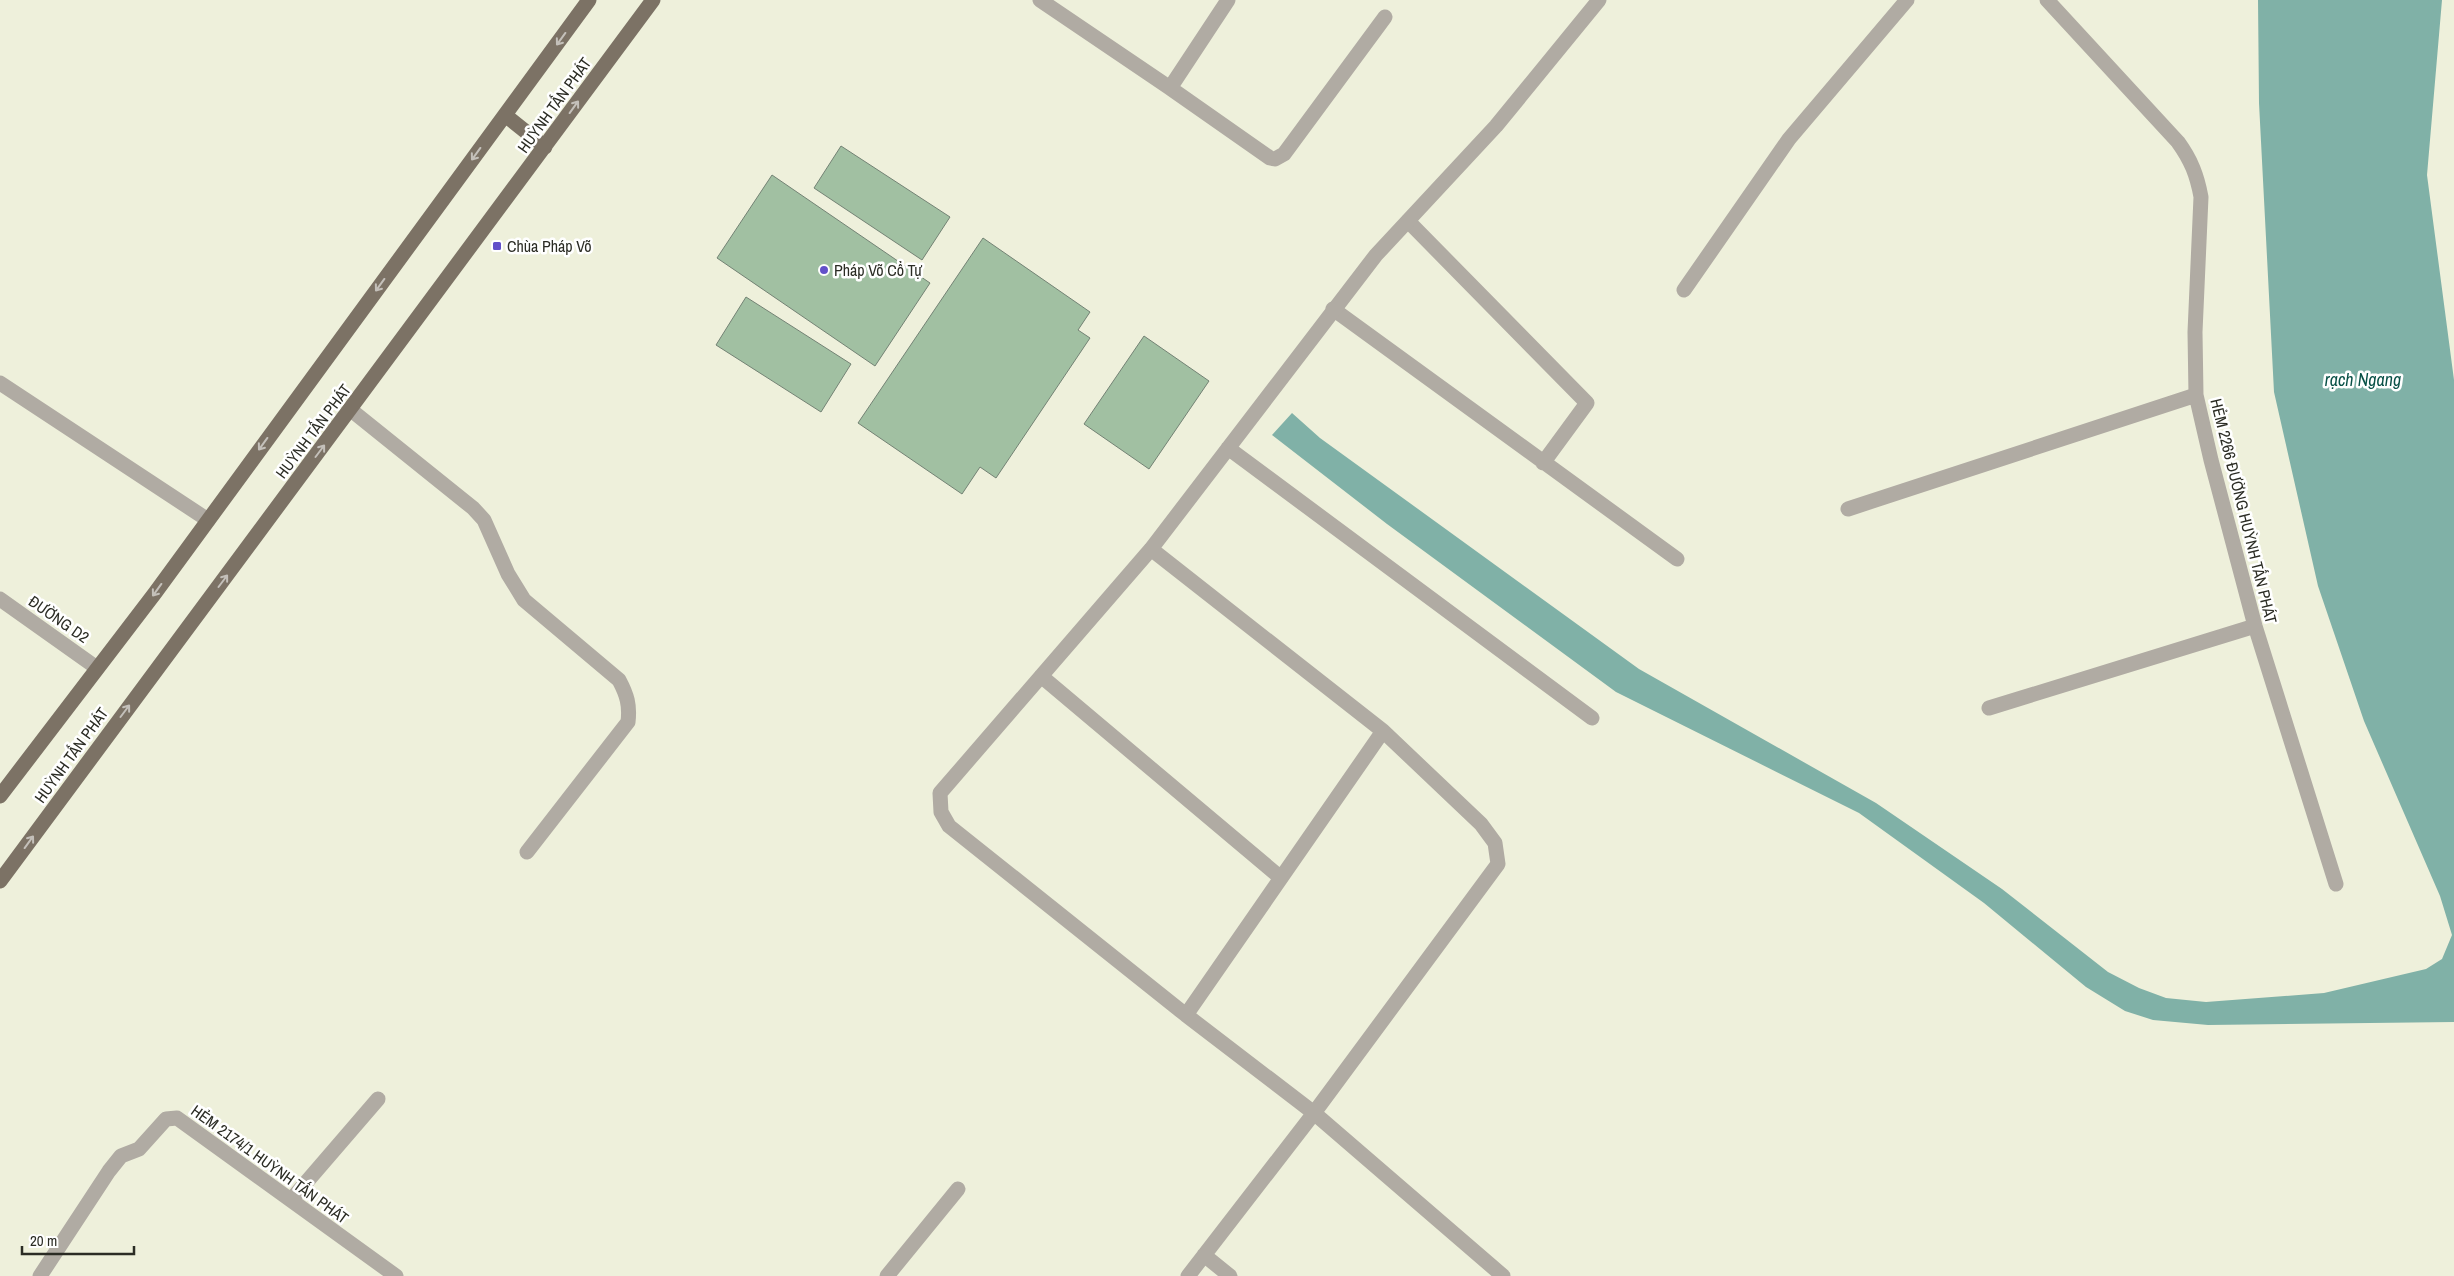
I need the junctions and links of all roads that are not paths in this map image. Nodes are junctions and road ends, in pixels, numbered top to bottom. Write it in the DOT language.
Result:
graph roads {
  1 [pos="589,0"];
  2 [pos="653,0"];
  3 [pos="1040,0"];
  4 [pos="1228,0"];
  5 [pos="1599,0"];
  6 [pos="1907,0"];
  7 [pos="2050,5"];
  8 [pos="1385,17"];
  9 [pos="1170,88"];
  10 [pos="505,115"];
  11 [pos="545,147"];
  12 [pos="1408,221"];
  13 [pos="1684,290"];
  14 [pos="1333,309"];
  15 [pos="0,383"];
  16 [pos="2196,395"];
  17 [pos="351,410"];
  18 [pos="1228,448"];
  19 [pos="1544,463"];
  20 [pos="1848,509"];
  21 [pos="208,520"];
  22 [pos="1151,549"];
  23 [pos="1677,558"];
  24 [pos="0,599"];
  25 [pos="2255,626"];
  26 [pos="97,668"];
  27 [pos="1041,676"];
  28 [pos="1989,708"];
  29 [pos="1592,718"];
  30 [pos="1383,731"];
  31 [pos="0,796"];
  32 [pos="527,852"];
  33 [pos="1281,878"];
  34 [pos="0,881"];
  35 [pos="2336,884"];
  36 [pos="1186,1016"];
  37 [pos="378,1099"];
  38 [pos="1314,1113"];
  39 [pos="958,1189"];
  40 [pos="291,1200"];
  41 [pos="1204,1255"];
  42 [pos="40,1276"];
  43 [pos="396,1276"];
  44 [pos="887,1276"];
  45 [pos="1188,1276"];
  46 [pos="1230,1276"];
  47 [pos="1503,1276"];
  1 -- 10 [label="main road, HUỲNH TẤN PHÁT, one-way"];
  11 -- 2 [label="main road, HUỲNH TẤN PHÁT, one-way"];
  3 -- 9 [label="street"];
  4 -- 9 [label="street"];
  5 -- 12 [label="street"];
  6 -- 13 [label="street"];
  7 -- 16 [label="street, HẺM 2266 ĐƯỜNG HUỲNH TẤN PHÁT"];
  8 -- 9 [label="street"];
  10 -- 11 [label="main road"];
  10 -- 21 [label="main road, HUỲNH TẤN PHÁT, one-way"];
  11 -- 17 [label="main road, HUỲNH TẤN PHÁT"];
  12 -- 14 [label="street"];
  12 -- 19 [label="street"];
  14 -- 18 [label="street"];
  14 -- 19 [label="street"];
  15 -- 21 [label="street"];
  16 -- 20 [label="street"];
  16 -- 25 [label="street, HẺM 2266 ĐƯỜNG HUỲNH TẤN PHÁT"];
  17 -- 32 [label="street"];
  34 -- 17 [label="main road, HUỲNH TẤN PHÁT, one-way"];
  18 -- 22 [label="street"];
  18 -- 29 [label="street"];
  19 -- 23 [label="street"];
  21 -- 26 [label="main road, HUỲNH TẤN PHÁT, one-way"];
  22 -- 27 [label="street"];
  22 -- 30 [label="street"];
  24 -- 26 [label="street, ĐƯỜNG D2"];
  25 -- 28 [label="street"];
  25 -- 35 [label="street, HẺM 2266 ĐƯỜNG HUỲNH TẤN PHÁT"];
  26 -- 31 [label="main road, HUỲNH TẤN PHÁT"];
  27 -- 33 [label="street"];
  27 -- 36 [label="street"];
  30 -- 33 [label="street"];
  30 -- 38 [label="street"];
  33 -- 36 [label="street"];
  36 -- 38 [label="street"];
  37 -- 40 [label="street"];
  38 -- 41 [label="street"];
  38 -- 47 [label="street"];
  39 -- 44 [label="street"];
  40 -- 42 [label="street, HẺM 2174/1 HUỲNH TẤN PHÁT"];
  40 -- 43 [label="street, HẺM 2174/1 HUỲNH TẤN PHÁT"];
  41 -- 45 [label="street"];
  41 -- 46 [label="street"];
}
